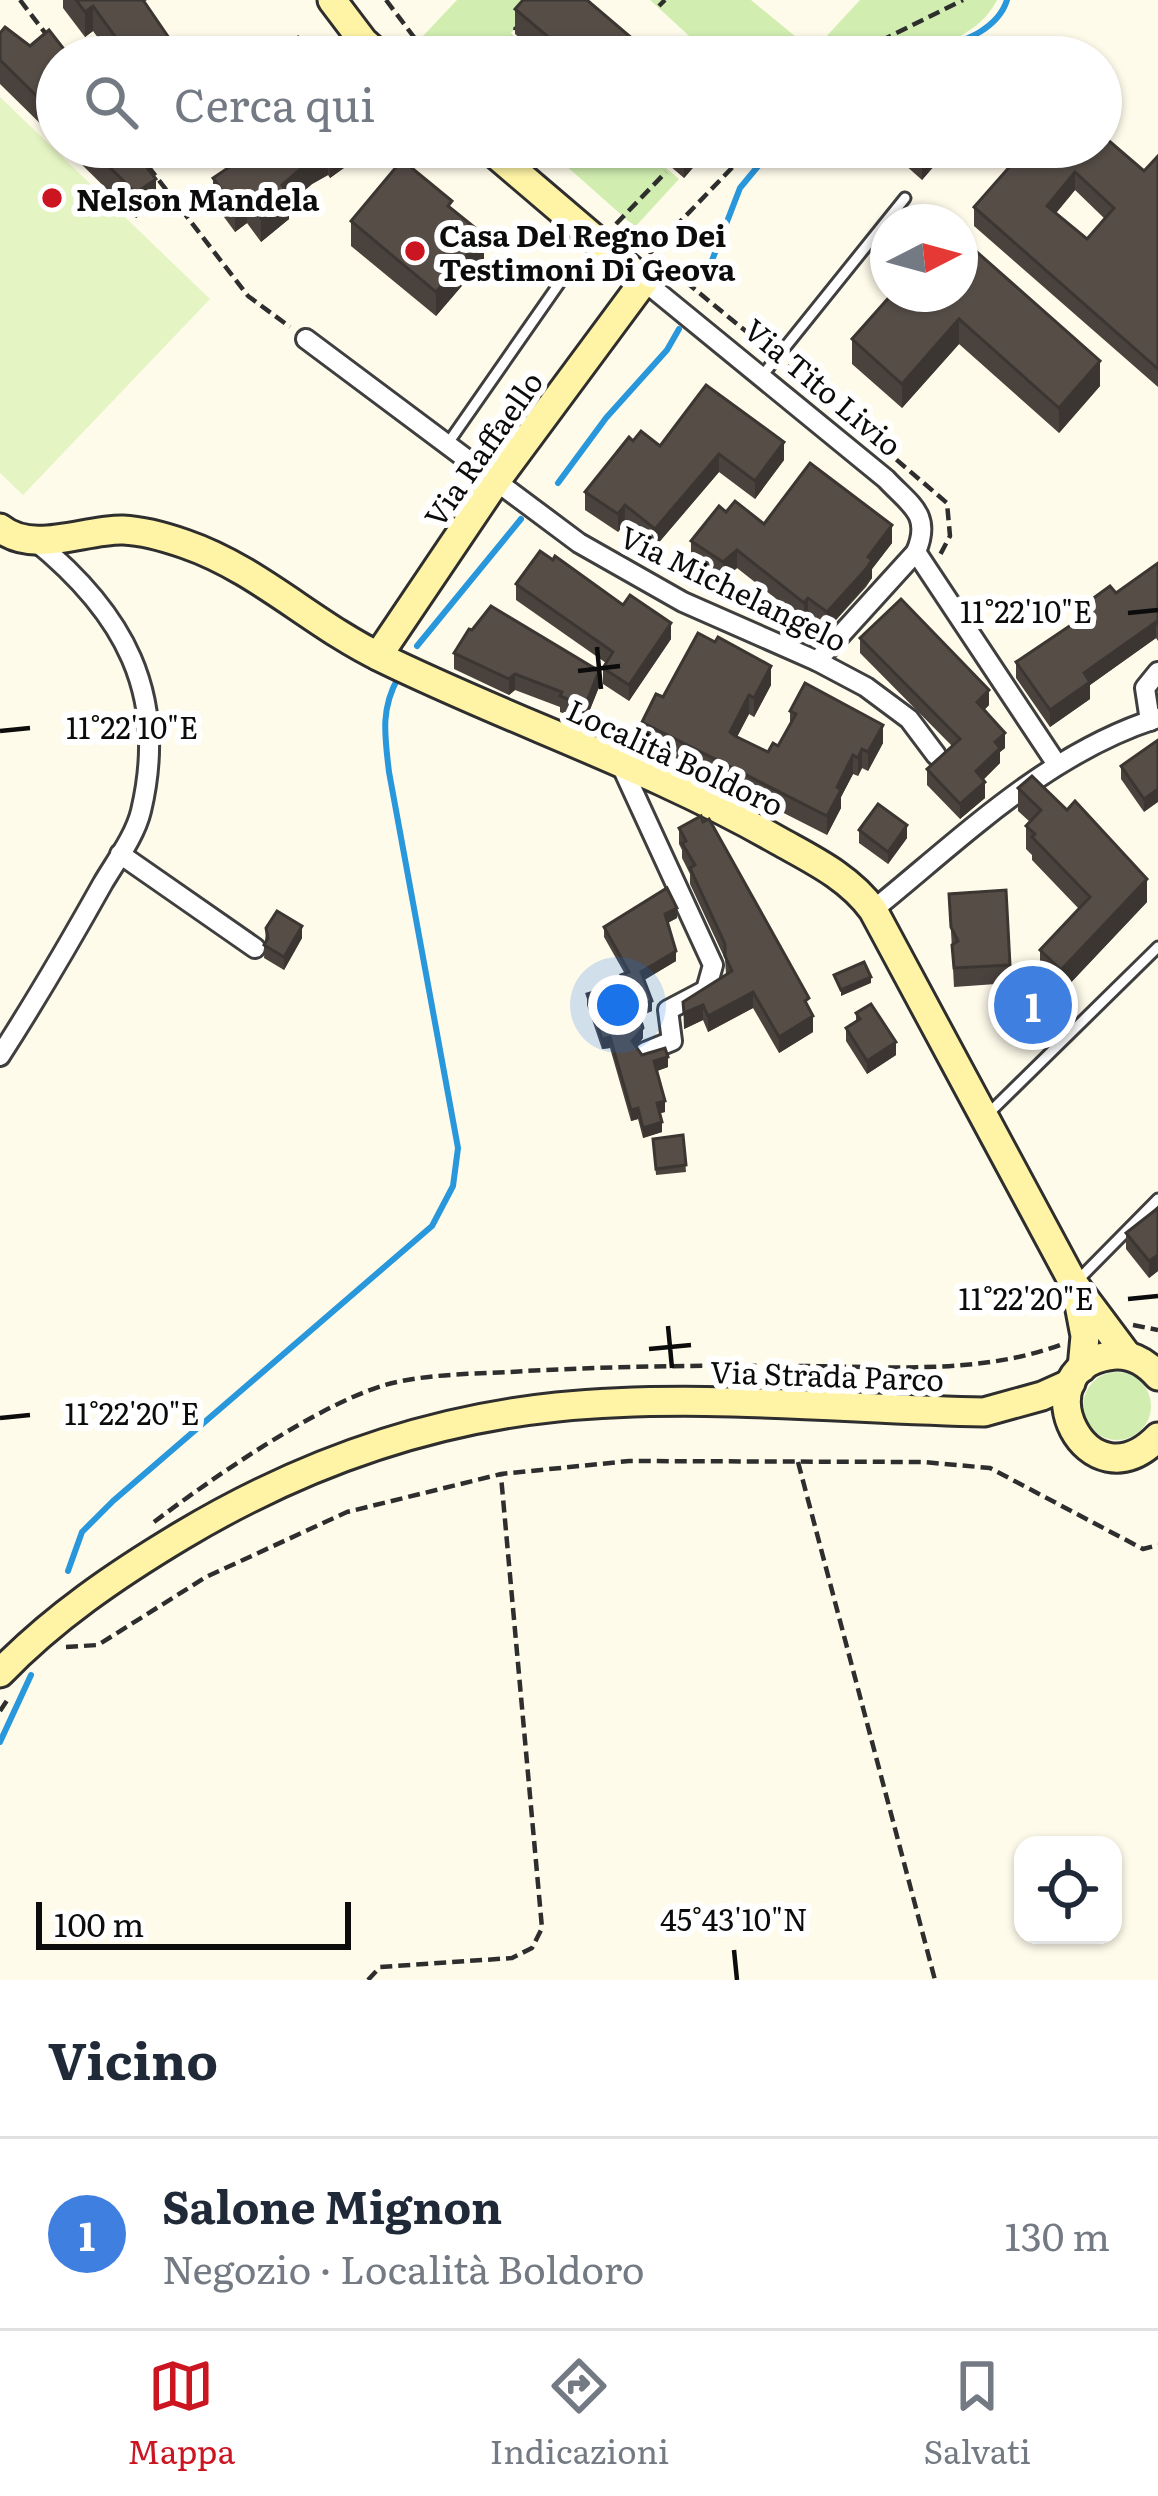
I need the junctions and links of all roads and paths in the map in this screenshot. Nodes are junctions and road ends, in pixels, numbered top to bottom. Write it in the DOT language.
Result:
graph roads {
  1 [pos="20,0"];
  2 [pos="332,0"];
  3 [pos="386,0"];
  4 [pos="963,0"];
  5 [pos="526,15"];
  6 [pos="48,36"];
  7 [pos="359,36"];
  8 [pos="413,36"];
  9 [pos="514,36"];
  10 [pos="890,36"];
  11 [pos="150,168"];
  12 [pos="512,168"];
  13 [pos="733,168"];
  14 [pos="666,172"];
  15 [pos="905,198"];
  16 [pos="616,224"];
  17 [pos="638,276"];
  18 [pos="563,278"];
  19 [pos="306,338"];
  20 [pos="761,377"];
  21 [pos="446,446"];
  22 [pos="496,481"];
  23 [pos="0,528"];
  24 [pos="34,540"];
  25 [pos="916,552"];
  26 [pos="387,660"];
  27 [pos="817,661"];
  28 [pos="1158,672"];
  29 [pos="1154,719"];
  30 [pos="936,755"];
  31 [pos="1056,763"];
  32 [pos="621,764"];
  33 [pos="120,854"];
  34 [pos="873,910"];
  35 [pos="1158,947"];
  36 [pos="255,948"];
  37 [pos="645,1052"];
  38 [pos="0,1056"];
  39 [pos="983,1119"];
  40 [pos="1158,1198"];
  41 [pos="1074,1284"];
  42 [pos="1146,1362"];
  43 [pos="1077,1376"];
  44 [pos="1154,1453"];
  45 [pos="798,1462"];
  46 [pos="501,1474"];
  47 [pos="1158,1545"];
  48 [pos="98,1645"];
  49 [pos="0,1672"];
  50 [pos="5,1701"];
  51 [pos="0,1711"];
  52 [pos="368,1980"];
  53 [pos="935,1980"];
  1 -- 6 [label="path"];
  2 -- 7 [label="street"];
  3 -- 8 [label="path"];
  4 -- 10 [label="path"];
  5 -- 9 [label="path"];
  11 -- 19 [label="path"];
  12 -- 17 [label="street, Via Tito Livio"];
  13 -- 17 [label="path"];
  14 -- 16 [label="path"];
  15 -- 20 [label="lane"];
  17 -- 20 [label="street, Via Tito Livio"];
  17 -- 22 [label="street, Via Raffaello"];
  18 -- 21 [label="lane"];
  19 -- 21 [label="street, Via Michelangelo"];
  20 -- 25 [label="street, Via Tito Livio"];
  21 -- 22 [label="street, Via Michelangelo"];
  22 -- 26 [label="street, Via Raffaello"];
  22 -- 27 [label="street, Via Michelangelo"];
  23 -- 24 [label="street"];
  24 -- 26 [label="street, Località Boldoro"];
  24 -- 33 [label="street"];
  25 -- 27 [label="street"];
  25 -- 31 [label="street"];
  26 -- 32 [label="street, Località Boldoro"];
  27 -- 30 [label="street, Via Michelangelo"];
  28 -- 29 [label="street"];
  29 -- 31 [label="street"];
  31 -- 34 [label="street"];
  32 -- 34 [label="street, Località Boldoro"];
  32 -- 37 [label="street"];
  33 -- 36 [label="street"];
  33 -- 38 [label="street"];
  34 -- 39 [label="street, Località Boldoro"];
  35 -- 39 [label="lane"];
  39 -- 41 [label="street, Località Boldoro"];
  40 -- 41 [label="lane"];
  41 -- 42 [label="street, Località Boldoro"];
  41 -- 43 [label="street, Località Boldoro"];
  42 -- 43 [label="street, Via Strada Parco"];
  43 -- 44 [label="street, Località Boldoro"];
  43 -- 49 [label="street, Via Strada Parco"];
  45 -- 46 [label="path"];
  45 -- 47 [label="path"];
  45 -- 53 [label="path"];
  46 -- 48 [label="path"];
  46 -- 52 [label="path"];
  50 -- 51 [label="path"];
}
